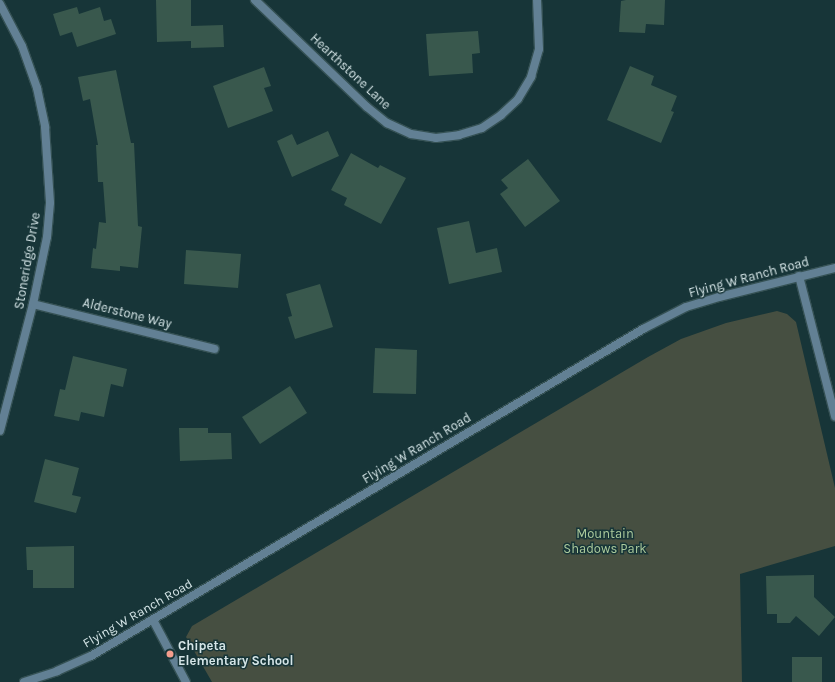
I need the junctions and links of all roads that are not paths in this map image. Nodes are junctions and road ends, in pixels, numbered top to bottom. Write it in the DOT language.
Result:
graph roads {
  1 [pos="255,0"];
  2 [pos="537,0"];
  3 [pos="0,4"];
  4 [pos="835,268"];
  5 [pos="800,276"];
  6 [pos="33,304"];
  7 [pos="215,348"];
  8 [pos="835,416"];
  9 [pos="0,431"];
  10 [pos="153,620"];
  11 [pos="24,682"];
  12 [pos="186,682"];
  1 -- 2 [label="street, Hearthstone Lane"];
  3 -- 6 [label="street, Stoneridge Drive"];
  4 -- 5 [label="street, Flying W Ranch Road"];
  5 -- 8 [label="street"];
  5 -- 10 [label="street, Flying W Ranch Road"];
  6 -- 7 [label="street, Alderstone Way"];
  6 -- 9 [label="street, Stoneridge Drive"];
  10 -- 11 [label="street, Flying W Ranch Road"];
  10 -- 12 [label="street"];
}
